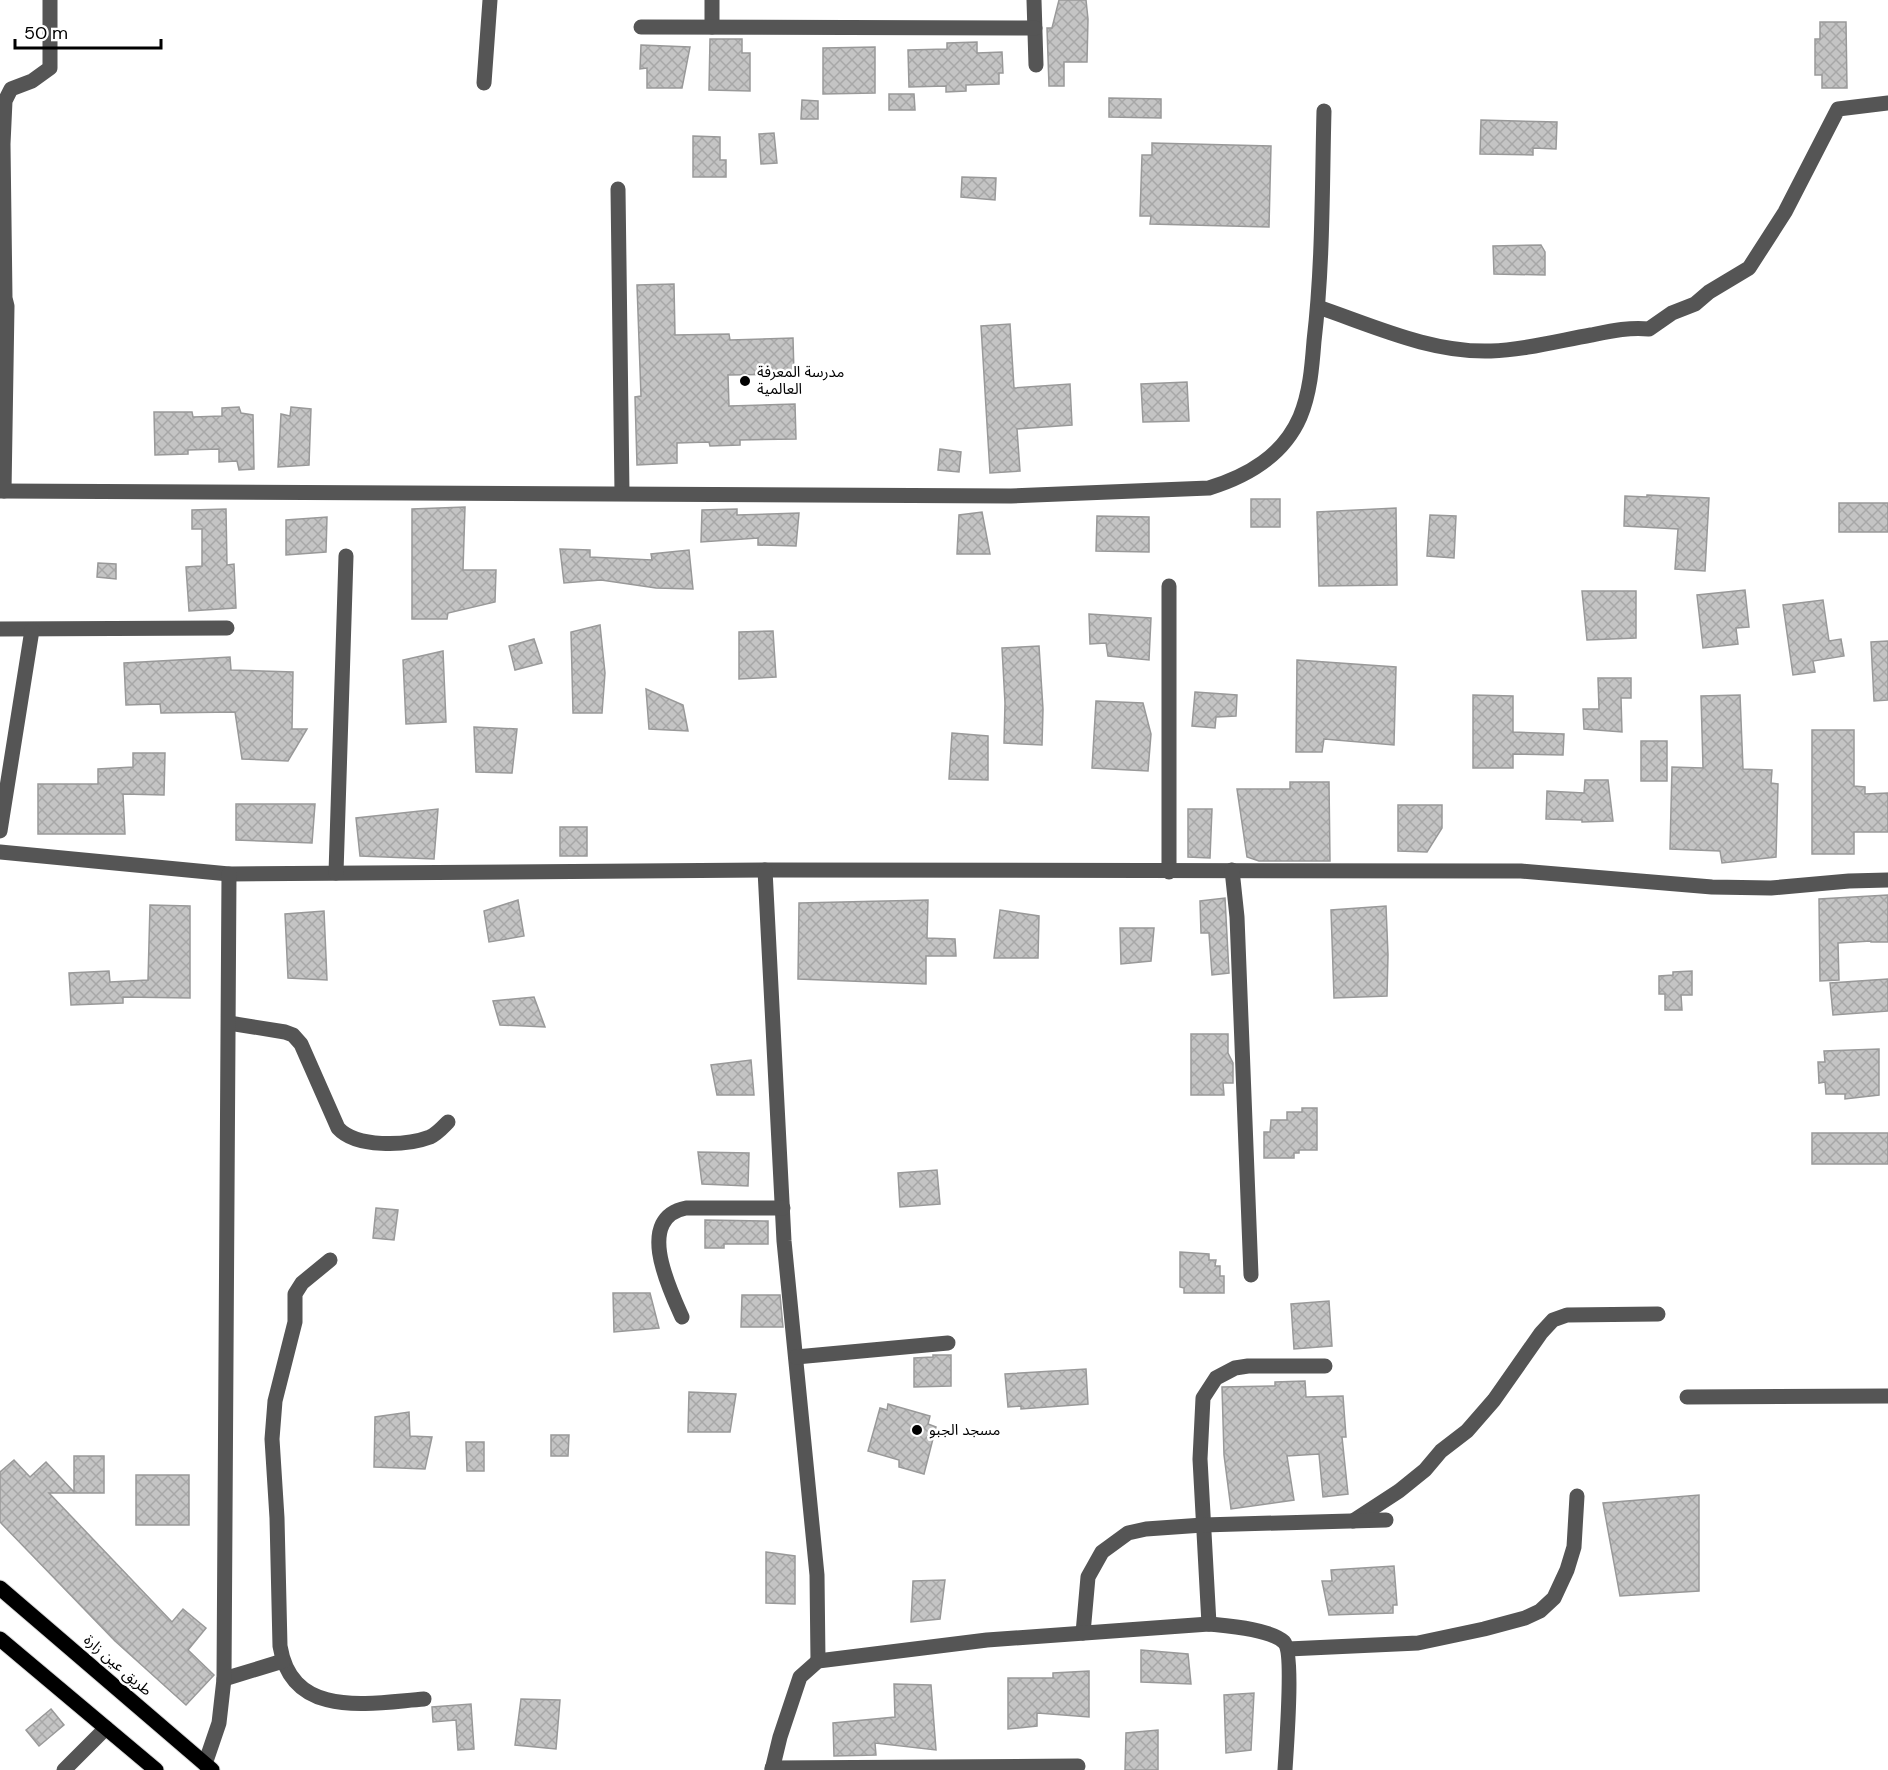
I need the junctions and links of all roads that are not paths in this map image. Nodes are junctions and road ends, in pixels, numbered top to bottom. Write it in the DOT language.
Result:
graph roads {
  1 [pos="50,0"];
  2 [pos="490,0"];
  3 [pos="712,0"];
  4 [pos="1034,0"];
  5 [pos="641,27"];
  6 [pos="712,27"];
  7 [pos="1035,28"];
  8 [pos="1036,65"];
  9 [pos="484,83"];
  10 [pos="1888,103"];
  11 [pos="1324,111"];
  12 [pos="618,189"];
  13 [pos="3,297"];
  14 [pos="1318,307"];
  15 [pos="2,491"];
  16 [pos="622,493"];
  17 [pos="346,556"];
  18 [pos="1169,586"];
  19 [pos="227,628"];
  20 [pos="0,629"];
  21 [pos="32,630"];
  22 [pos="0,831"];
  23 [pos="0,852"];
  24 [pos="765,870"];
  25 [pos="1232,870"];
  26 [pos="1169,872"];
  27 [pos="336,873"];
  28 [pos="229,874"];
  29 [pos="1888,880"];
  30 [pos="229,1023"];
  31 [pos="448,1122"];
  32 [pos="783,1208"];
  33 [pos="330,1260"];
  34 [pos="1251,1275"];
  35 [pos="1658,1314"];
  36 [pos="682,1317"];
  37 [pos="948,1343"];
  38 [pos="796,1358"];
  39 [pos="1325,1366"];
  40 [pos="1888,1396"];
  41 [pos="1687,1397"];
  42 [pos="1577,1496"];
  43 [pos="1386,1520"];
  44 [pos="1353,1521"];
  45 [pos="1203,1525"];
  46 [pos="0,1588"];
  47 [pos="1209,1624"];
  48 [pos="1083,1633"];
  49 [pos="0,1638"];
  50 [pos="1288,1648"];
  51 [pos="283,1661"];
  52 [pos="818,1661"];
  53 [pos="224,1679"];
  54 [pos="424,1699"];
  55 [pos="106,1728"];
  56 [pos="1078,1766"];
  57 [pos="208,1767"];
  58 [pos="772,1769"];
  59 [pos="64,1770"];
  60 [pos="156,1770"];
  61 [pos="1285,1770"];
  1 -- 13 [label="street"];
  2 -- 9 [label="street"];
  3 -- 6 [label="street"];
  4 -- 7 [label="street"];
  5 -- 6 [label="street"];
  6 -- 7 [label="street"];
  7 -- 8 [label="street"];
  10 -- 14 [label="street"];
  11 -- 14 [label="street"];
  12 -- 16 [label="street"];
  13 -- 15 [label="street"];
  14 -- 16 [label="street"];
  15 -- 16 [label="street"];
  17 -- 27 [label="street"];
  18 -- 26 [label="street"];
  19 -- 21 [label="street"];
  20 -- 21 [label="street"];
  21 -- 22 [label="street"];
  23 -- 28 [label="street"];
  24 -- 26 [label="street"];
  24 -- 27 [label="street"];
  24 -- 32 [label="street"];
  25 -- 26 [label="street"];
  25 -- 29 [label="street"];
  25 -- 34 [label="street"];
  27 -- 28 [label="street"];
  28 -- 30 [label="street"];
  30 -- 31 [label="street"];
  30 -- 53 [label="street"];
  32 -- 36 [label="street"];
  32 -- 38 [label="street"];
  33 -- 51 [label="street"];
  35 -- 44 [label="street"];
  37 -- 38 [label="street"];
  38 -- 52 [label="street"];
  39 -- 45 [label="street"];
  40 -- 41 [label="street"];
  42 -- 50 [label="street"];
  43 -- 44 [label="street"];
  44 -- 45 [label="street"];
  45 -- 47 [label="street"];
  45 -- 48 [label="street"];
  46 -- 57 [label="main road, طريق عين زارة"];
  47 -- 48 [label="street"];
  47 -- 50 [label="street"];
  48 -- 52 [label="street"];
  49 -- 55 [label="main road"];
  50 -- 61 [label="street"];
  51 -- 53 [label="street"];
  51 -- 54 [label="street"];
  52 -- 58 [label="street"];
  53 -- 57 [label="street"];
  55 -- 59 [label="street"];
  55 -- 60 [label="main road"];
  56 -- 58 [label="street"];
}
